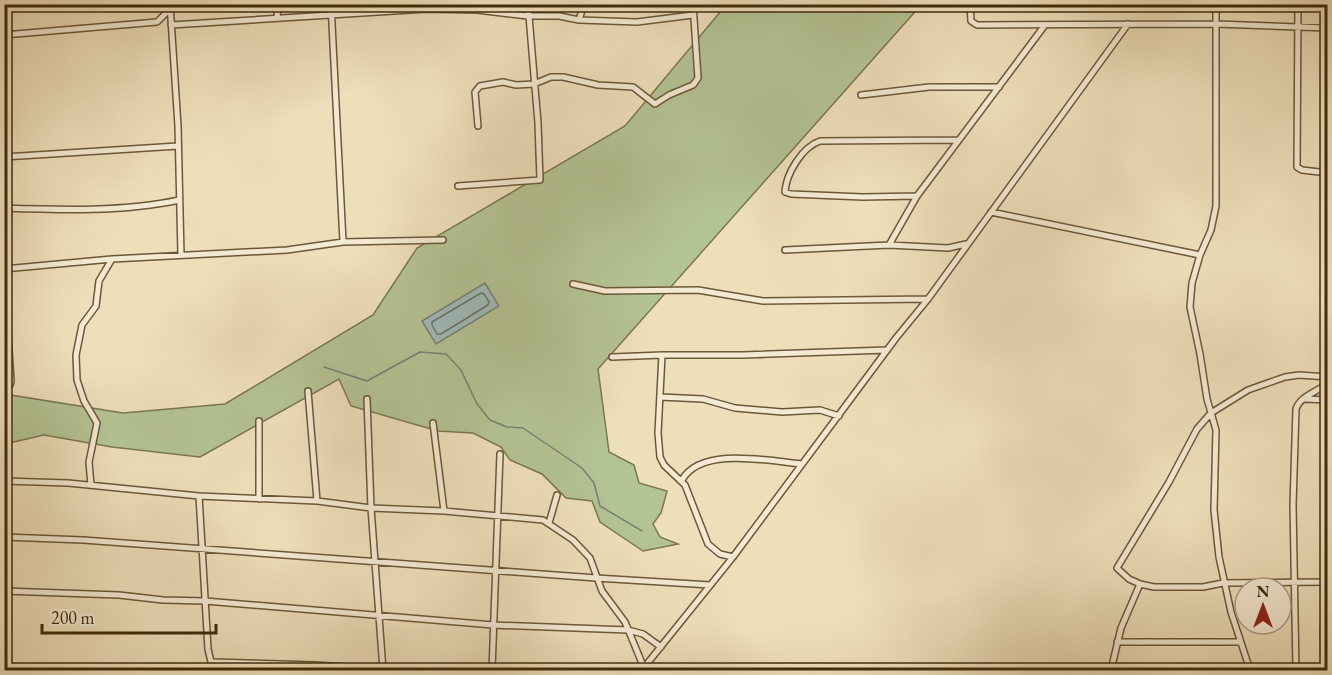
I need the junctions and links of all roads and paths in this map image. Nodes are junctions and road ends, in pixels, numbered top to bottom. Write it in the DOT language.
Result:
graph roads {
  1 [pos="278,4"];
  2 [pos="331,4"];
  3 [pos="528,4"];
  4 [pos="584,4"];
  5 [pos="693,4"];
  6 [pos="969,4"];
  7 [pos="1216,4"];
  8 [pos="1298,4"];
  9 [pos="170,7"];
  10 [pos="693,15"];
  11 [pos="331,16"];
  12 [pos="528,16"];
  13 [pos="277,18"];
  14 [pos="579,20"];
  15 [pos="1128,24"];
  16 [pos="1217,24"];
  17 [pos="1046,25"];
  18 [pos="171,26"];
  19 [pos="1298,27"];
  20 [pos="1328,28"];
  21 [pos="4,35"];
  22 [pos="534,84"];
  23 [pos="999,87"];
  24 [pos="861,95"];
  25 [pos="478,126"];
  26 [pos="958,140"];
  27 [pos="178,146"];
  28 [pos="4,157"];
  29 [pos="1328,173"];
  30 [pos="458,186"];
  31 [pos="917,196"];
  32 [pos="179,200"];
  33 [pos="4,208"];
  34 [pos="992,212"];
  35 [pos="443,240"];
  36 [pos="343,242"];
  37 [pos="966,244"];
  38 [pos="890,245"];
  39 [pos="785,250"];
  40 [pos="180,255"];
  41 [pos="1200,255"];
  42 [pos="112,259"];
  43 [pos="4,269"];
  44 [pos="573,284"];
  45 [pos="928,299"];
  46 [pos="887,350"];
  47 [pos="662,355"];
  48 [pos="612,357"];
  49 [pos="1328,377"];
  50 [pos="1328,383"];
  51 [pos="4,386"];
  52 [pos="308,391"];
  53 [pos="660,396"];
  54 [pos="367,399"];
  55 [pos="1301,399"];
  56 [pos="1328,400"];
  57 [pos="1211,412"];
  58 [pos="839,416"];
  59 [pos="259,421"];
  60 [pos="434,423"];
  61 [pos="500,454"];
  62 [pos="801,464"];
  63 [pos="682,480"];
  64 [pos="4,481"];
  65 [pos="91,485"];
  66 [pos="557,495"];
  67 [pos="199,496"];
  68 [pos="260,499"];
  69 [pos="316,501"];
  70 [pos="371,508"];
  71 [pos="444,512"];
  72 [pos="497,516"];
  73 [pos="549,522"];
  74 [pos="4,537"];
  75 [pos="203,549"];
  76 [pos="733,557"];
  77 [pos="375,562"];
  78 [pos="495,571"];
  79 [pos="596,578"];
  80 [pos="1296,582"];
  81 [pos="1328,582"];
  82 [pos="1223,583"];
  83 [pos="1140,584"];
  84 [pos="710,585"];
  85 [pos="4,591"];
  86 [pos="205,601"];
  87 [pos="380,615"];
  88 [pos="493,625"];
  89 [pos="628,630"];
  90 [pos="1117,642"];
  91 [pos="1240,642"];
  92 [pos="661,647"];
  93 [pos="213,662"];
  94 [pos="643,669"];
  95 [pos="213,670"];
  96 [pos="383,670"];
  97 [pos="397,670"];
  98 [pos="492,670"];
  99 [pos="1111,670"];
  100 [pos="1250,670"];
  101 [pos="1296,670"];
  1 -- 13 [label="street"];
  2 -- 11 [label="street"];
  3 -- 12 [label="street"];
  4 -- 14 [label="street"];
  5 -- 10 [label="street"];
  6 -- 17 [label="street"];
  7 -- 16 [label="street"];
  8 -- 19 [label="street"];
  9 -- 18 [label="street"];
  9 -- 21 [label="street"];
  10 -- 14 [label="street"];
  10 -- 22 [label="street"];
  11 -- 12 [label="street"];
  11 -- 13 [label="street"];
  11 -- 36 [label="street"];
  12 -- 14 [label="street"];
  12 -- 22 [label="street"];
  13 -- 18 [label="street"];
  15 -- 16 [label="street"];
  15 -- 17 [label="street"];
  15 -- 34 [label="street"];
  16 -- 19 [label="street"];
  16 -- 41 [label="street"];
  17 -- 23 [label="street"];
  18 -- 27 [label="street"];
  19 -- 20 [label="street"];
  19 -- 29 [label="street"];
  22 -- 25 [label="street"];
  22 -- 30 [label="street"];
  23 -- 24 [label="street"];
  23 -- 26 [label="street"];
  26 -- 31 [label="street"];
  26 -- 31 [label="street"];
  27 -- 28 [label="street"];
  27 -- 32 [label="street"];
  31 -- 38 [label="street"];
  32 -- 33 [label="street"];
  32 -- 40 [label="street"];
  34 -- 37 [label="street"];
  34 -- 41 [label="street"];
  35 -- 36 [label="street"];
  36 -- 40 [label="street"];
  37 -- 38 [label="street"];
  37 -- 45 [label="street"];
  38 -- 39 [label="street"];
  40 -- 42 [label="street"];
  41 -- 57 [label="street"];
  42 -- 43 [label="street"];
  42 -- 65 [label="street"];
  43 -- 51 [label="street"];
  44 -- 45 [label="street"];
  45 -- 46 [label="street"];
  46 -- 47 [label="street"];
  46 -- 58 [label="street"];
  47 -- 48 [label="street"];
  47 -- 53 [label="street"];
  49 -- 57 [label="street"];
  50 -- 55 [label="street"];
  52 -- 69 [label="street"];
  53 -- 58 [label="street"];
  53 -- 63 [label="street"];
  54 -- 70 [label="street"];
  55 -- 56 [label="street"];
  55 -- 80 [label="street"];
  57 -- 82 [label="street"];
  57 -- 83 [label="street"];
  58 -- 62 [label="street"];
  59 -- 68 [label="street"];
  60 -- 71 [label="street"];
  61 -- 72 [label="street"];
  62 -- 63 [label="street"];
  62 -- 76 [label="street"];
  63 -- 76 [label="street"];
  64 -- 65 [label="street"];
  65 -- 67 [label="street"];
  66 -- 73 [label="street"];
  67 -- 68 [label="street"];
  67 -- 75 [label="street"];
  68 -- 69 [label="street"];
  69 -- 70 [label="street"];
  70 -- 71 [label="street"];
  70 -- 77 [label="street"];
  71 -- 72 [label="street"];
  72 -- 73 [label="street"];
  72 -- 78 [label="street"];
  73 -- 79 [label="street"];
  74 -- 75 [label="street"];
  75 -- 77 [label="street"];
  75 -- 86 [label="street"];
  76 -- 84 [label="street"];
  77 -- 78 [label="street"];
  77 -- 87 [label="street"];
  78 -- 79 [label="street"];
  78 -- 88 [label="street"];
  79 -- 84 [label="street"];
  79 -- 89 [label="street"];
  80 -- 81 [label="street"];
  80 -- 82 [label="street"];
  80 -- 101 [label="street"];
  82 -- 83 [label="street"];
  82 -- 91 [label="street"];
  83 -- 90 [label="street"];
  84 -- 92 [label="street"];
  85 -- 86 [label="street"];
  86 -- 87 [label="street"];
  86 -- 93 [label="street"];
  87 -- 88 [label="street"];
  87 -- 96 [label="street"];
  88 -- 89 [label="street"];
  88 -- 98 [label="street"];
  89 -- 92 [label="street"];
  89 -- 94 [label="street"];
  90 -- 91 [label="street"];
  90 -- 99 [label="street"];
  91 -- 100 [label="street"];
  92 -- 94 [label="street"];
  93 -- 95 [label="street"];
  93 -- 96 [label="street"];
  96 -- 97 [label="street"];
}
